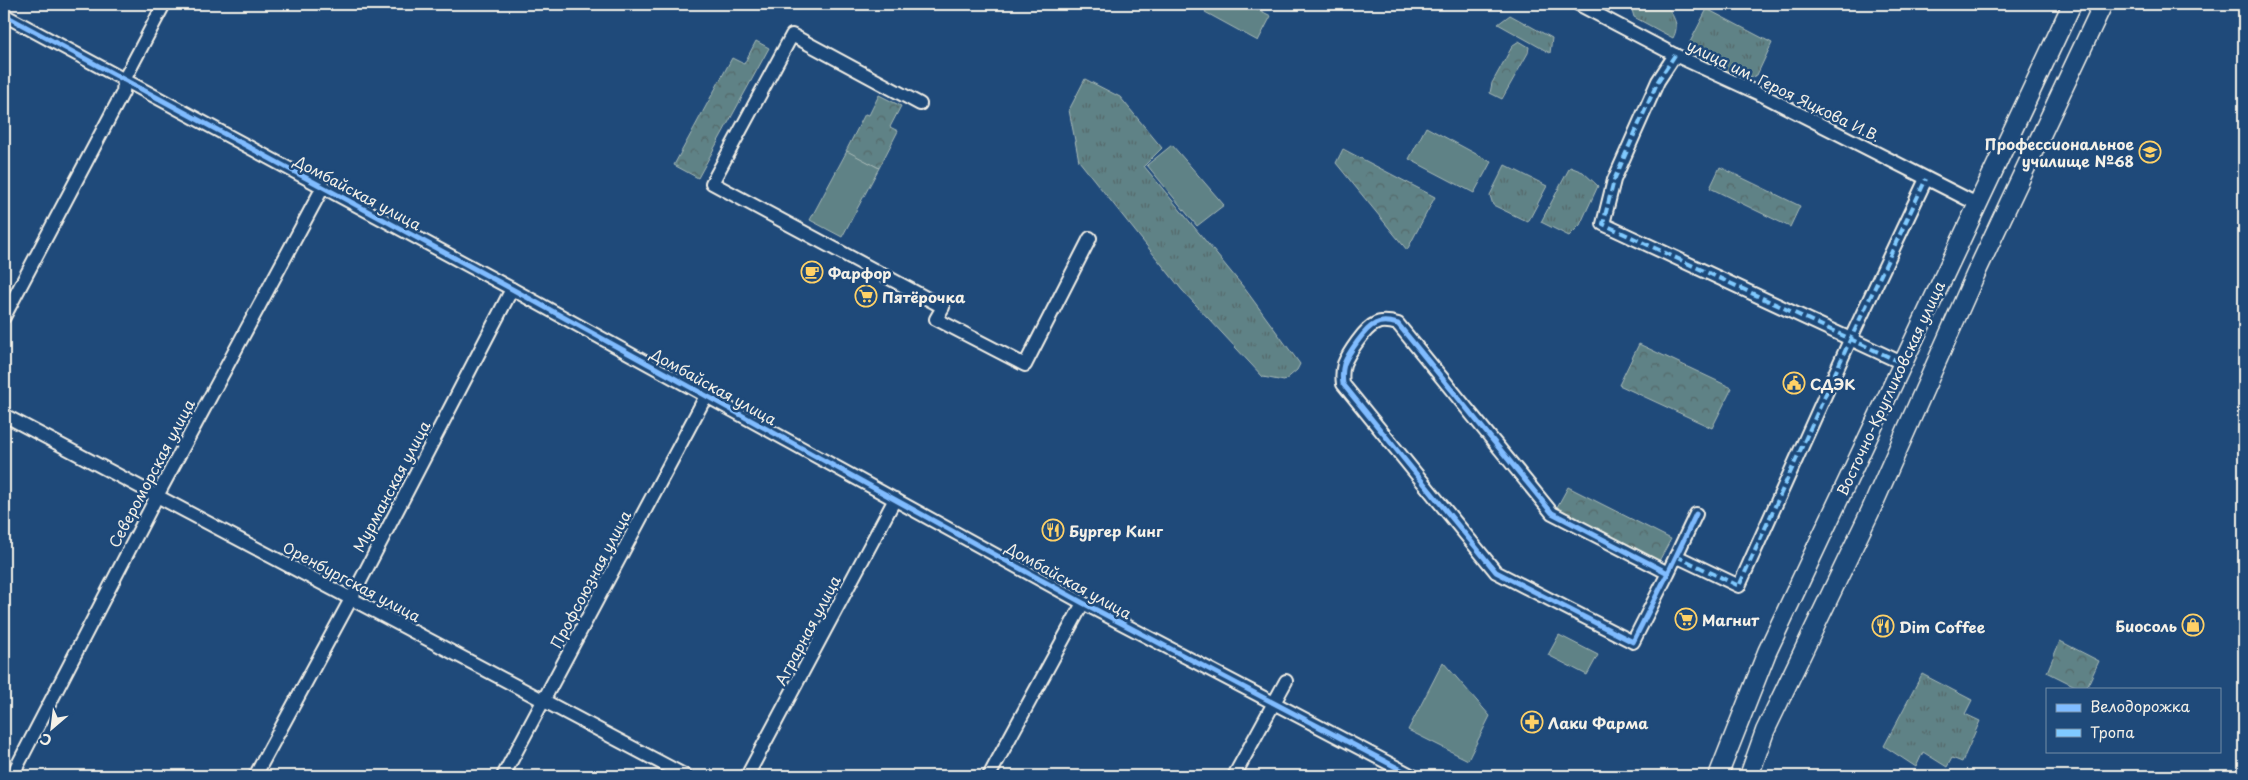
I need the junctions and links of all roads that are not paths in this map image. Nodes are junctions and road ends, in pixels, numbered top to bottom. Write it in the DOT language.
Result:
graph roads {
  1 [pos="164,4"];
  2 [pos="1578,4"];
  3 [pos="2072,4"];
  4 [pos="2103,4"];
  5 [pos="4,15"];
  6 [pos="1675,54"];
  7 [pos="124,80"];
  8 [pos="920,104"];
  9 [pos="1926,179"];
  10 [pos="323,187"];
  11 [pos="1977,204"];
  12 [pos="1090,238"];
  13 [pos="512,290"];
  14 [pos="4,316"];
  15 [pos="1851,338"];
  16 [pos="1902,363"];
  17 [pos="706,396"];
  18 [pos="4,415"];
  19 [pos="157,496"];
  20 [pos="895,499"];
  21 [pos="1696,514"];
  22 [pos="1676,556"];
  23 [pos="1668,573"];
  24 [pos="351,599"];
  25 [pos="1083,602"];
  26 [pos="1286,681"];
  27 [pos="543,701"];
  28 [pos="1274,703"];
  29 [pos="1740,720"];
  30 [pos="1765,731"];
  31 [pos="12,776"];
  32 [pos="255,776"];
  33 [pos="503,776"];
  34 [pos="686,776"];
  35 [pos="747,776"];
  36 [pos="988,776"];
  37 [pos="1234,776"];
  38 [pos="1413,776"];
  39 [pos="1718,776"];
  40 [pos="1749,776"];
  1 -- 7 [label="street"];
  2 -- 6 [label="street, улица им. Героя Яцкова И.В."];
  3 -- 11 [label="street, Восточно-Кругликовская улица"];
  4 -- 30 [label="street, Восточно-Кругликовская улица"];
  5 -- 7 [label="street, Домбайская улица"];
  6 -- 9 [label="street, улица им. Героя Яцкова И.В."];
  6 -- 15 [label="street"];
  7 -- 10 [label="street, Домбайская улица"];
  7 -- 14 [label="street"];
  8 -- 12 [label="street"];
  9 -- 11 [label="street, улица им. Героя Яцкова И.В."];
  9 -- 15 [label="street"];
  10 -- 13 [label="street, Домбайская улица"];
  10 -- 19 [label="street, Североморская улица"];
  11 -- 16 [label="street, Восточно-Кругликовская улица"];
  13 -- 17 [label="street, Домбайская улица"];
  13 -- 24 [label="street, Мурманская улица"];
  15 -- 16 [label="street"];
  15 -- 22 [label="street"];
  16 -- 29 [label="street, Восточно-Кругликовская улица"];
  17 -- 20 [label="street, Домбайская улица"];
  17 -- 27 [label="street, Профсоюзная улица"];
  18 -- 19 [label="street, Оренбургская улица"];
  19 -- 24 [label="street, Оренбургская улица"];
  19 -- 31 [label="street, Североморская улица"];
  20 -- 25 [label="street, Домбайская улица"];
  20 -- 35 [label="street, Аграрная улица"];
  21 -- 22 [label="street"];
  22 -- 23 [label="street"];
  23 -- 23 [label="street"];
  24 -- 27 [label="street, Оренбургская улица"];
  24 -- 32 [label="street, Мурманская улица"];
  25 -- 28 [label="street, Домбайская улица"];
  25 -- 36 [label="street"];
  26 -- 28 [label="street"];
  27 -- 33 [label="street, Профсоюзная улица"];
  27 -- 34 [label="street, Оренбургская улица"];
  28 -- 37 [label="street"];
  28 -- 38 [label="street, Домбайская улица"];
  29 -- 30 [label="street"];
  29 -- 39 [label="street, Восточно-Кругликовская улица"];
  30 -- 40 [label="street, Восточно-Кругликовская улица"];
}
